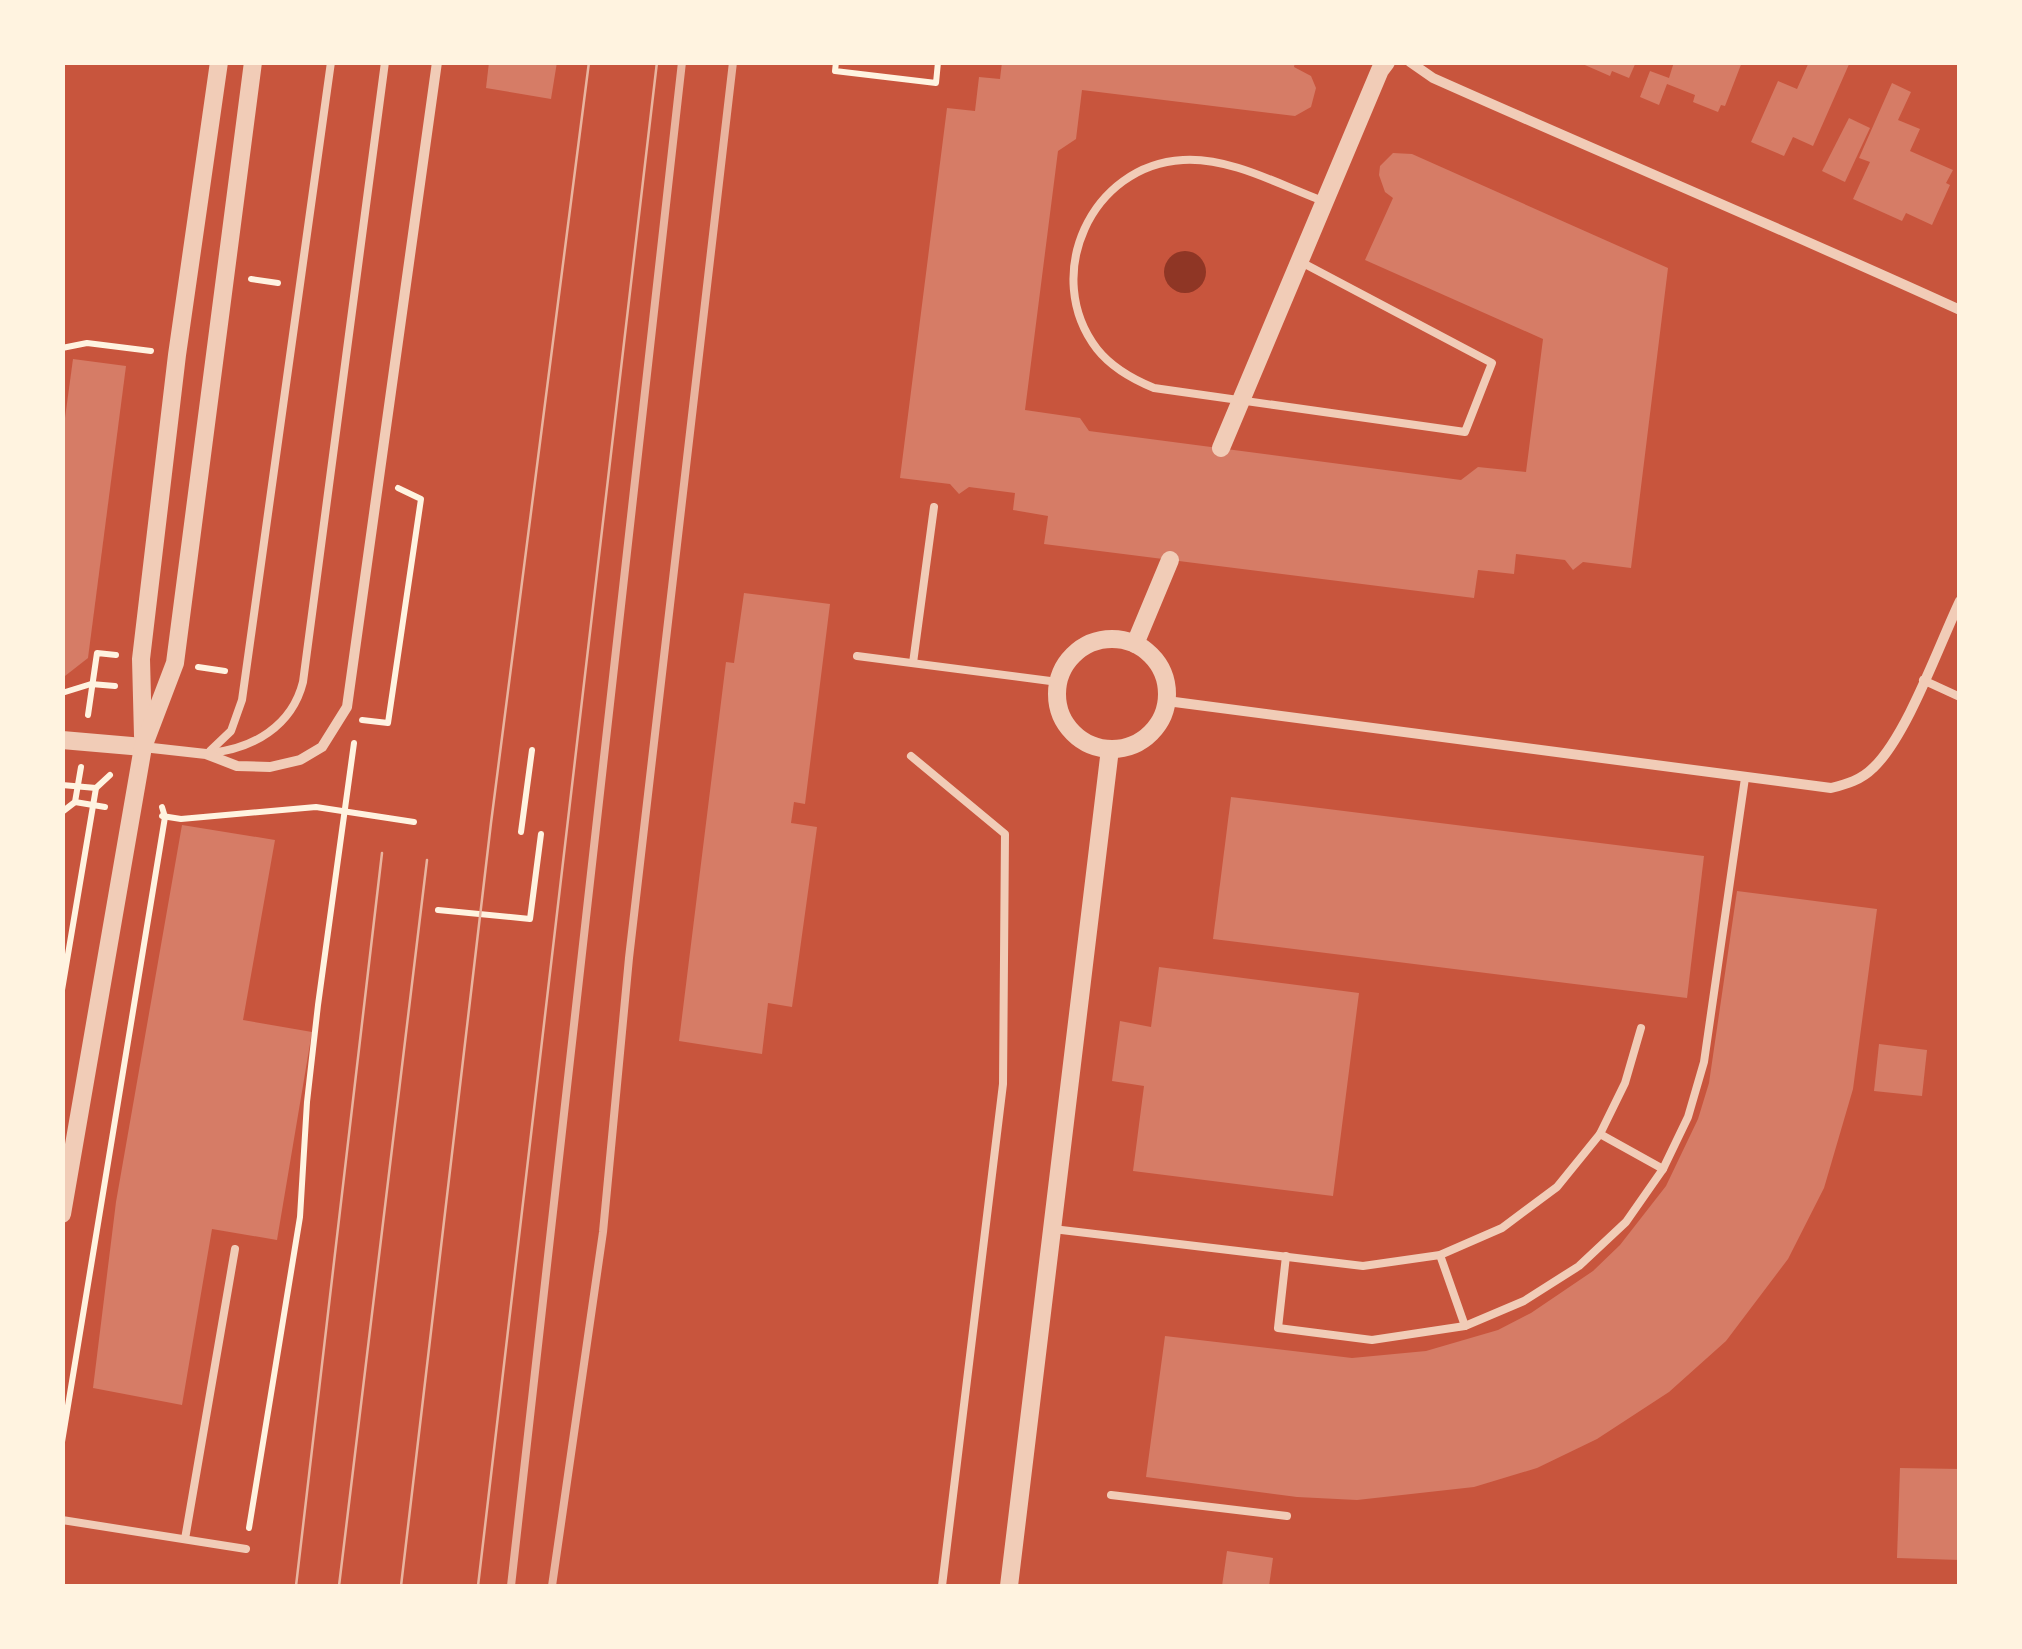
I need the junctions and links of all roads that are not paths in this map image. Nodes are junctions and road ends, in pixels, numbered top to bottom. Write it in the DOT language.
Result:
graph roads {
  1 [pos="219,62"];
  2 [pos="253,62"];
  3 [pos="331,62"];
  4 [pos="385,62"];
  5 [pos="437,62"];
  6 [pos="1386,62"];
  7 [pos="1410,62"];
  8 [pos="1324,202"];
  9 [pos="1301,262"];
  10 [pos="1960,310"];
  11 [pos="1242,400"];
  12 [pos="1222,448"];
  13 [pos="934,507"];
  14 [pos="1170,560"];
  15 [pos="1960,601"];
  16 [pos="1134,644"];
  17 [pos="857,656"];
  18 [pos="913,663"];
  19 [pos="1923,680"];
  20 [pos="1058,682"];
  21 [pos="1960,697"];
  22 [pos="1166,702"];
  23 [pos="62,740"];
  24 [pos="144,747"];
  25 [pos="1110,750"];
  26 [pos="206,754"];
  27 [pos="912,756"];
  28 [pos="1746,778"];
  29 [pos="1640,1028"];
  30 [pos="1600,1134"];
  31 [pos="1664,1169"];
  32 [pos="62,1214"];
  33 [pos="1052,1229"];
  34 [pos="235,1249"];
  35 [pos="1440,1255"];
  36 [pos="1286,1256"];
  37 [pos="1464,1326"];
  38 [pos="1111,1494"];
  39 [pos="1288,1516"];
  40 [pos="62,1520"];
  41 [pos="185,1539"];
  42 [pos="246,1549"];
  43 [pos="942,1586"];
  44 [pos="1009,1586"];
  1 -- 24 [label="street"];
  2 -- 24 [label="street"];
  3 -- 26 [label="lane"];
  4 -- 26 [label="lane"];
  5 -- 26 [label="street"];
  6 -- 8 [label="street"];
  7 -- 10 [label="street"];
  8 -- 9 [label="street"];
  8 -- 11 [label="lane"];
  9 -- 11 [label="street"];
  9 -- 11 [label="lane"];
  11 -- 12 [label="street"];
  13 -- 18 [label="lane"];
  14 -- 16 [label="street"];
  15 -- 19 [label="street"];
  16 -- 20 [label="street"];
  16 -- 22 [label="street"];
  17 -- 18 [label="lane"];
  18 -- 20 [label="lane"];
  19 -- 21 [label="lane"];
  19 -- 28 [label="street"];
  20 -- 25 [label="street"];
  22 -- 25 [label="street"];
  22 -- 28 [label="street"];
  23 -- 24 [label="street"];
  24 -- 26 [label="street"];
  24 -- 32 [label="street"];
  25 -- 33 [label="street"];
  27 -- 43 [label="lane"];
  28 -- 31 [label="lane"];
  29 -- 30 [label="lane"];
  30 -- 31 [label="lane"];
  30 -- 35 [label="lane"];
  31 -- 37 [label="lane"];
  33 -- 36 [label="lane"];
  33 -- 44 [label="street"];
  34 -- 41 [label="lane"];
  35 -- 36 [label="lane"];
  35 -- 37 [label="lane"];
  36 -- 37 [label="lane"];
  38 -- 39 [label="lane"];
  40 -- 41 [label="lane"];
  41 -- 42 [label="lane"];
}
